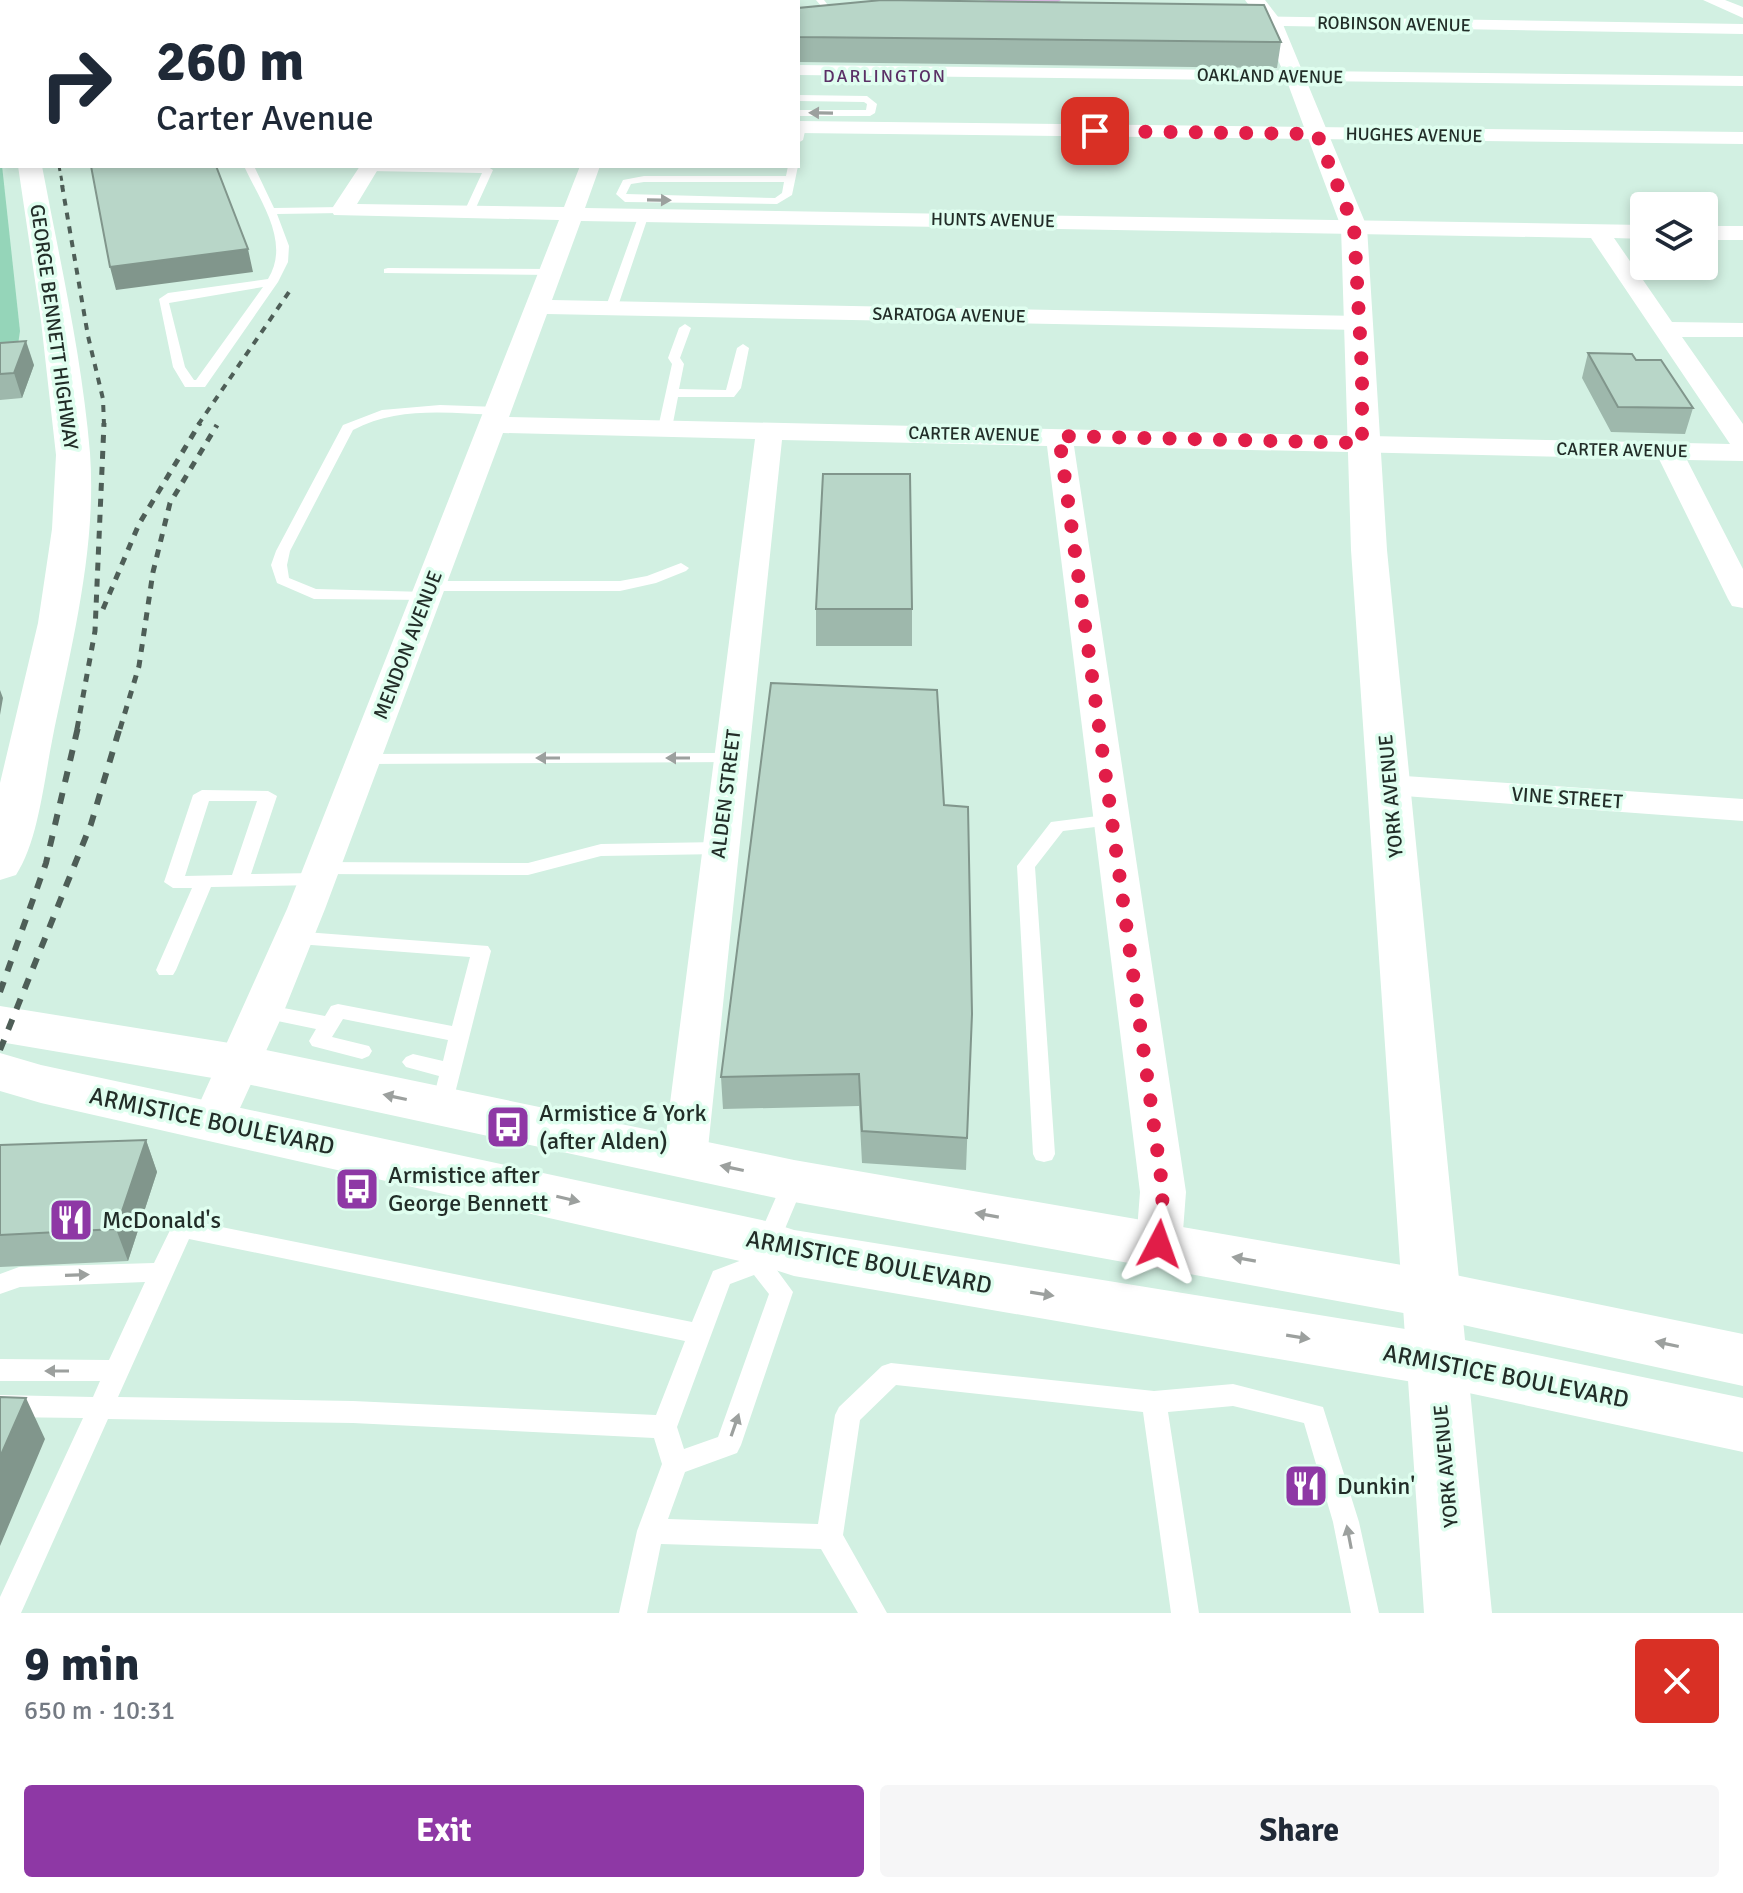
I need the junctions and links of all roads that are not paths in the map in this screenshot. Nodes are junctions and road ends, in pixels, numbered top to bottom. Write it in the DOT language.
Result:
graph roads {
  1 [pos="820,0"];
  2 [pos="1711,0"];
  3 [pos="990,3"];
  4 [pos="1542,7"];
  5 [pos="1048,9"];
  6 [pos="1263,11"];
  7 [pos="1743,13"];
  8 [pos="951,14"];
  9 [pos="845,18"];
  10 [pos="1211,21"];
  11 [pos="811,22"];
  12 [pos="1585,27"];
  13 [pos="1743,29"];
  14 [pos="1296,76"];
  15 [pos="800,78"];
  16 [pos="1743,81"];
  17 [pos="800,97"];
  18 [pos="869,120"];
  19 [pos="800,126"];
  20 [pos="1317,134"];
  21 [pos="1743,138"];
  22 [pos="30,168"];
  23 [pos="250,168"];
  24 [pos="368,168"];
  25 [pos="409,168"];
  26 [pos="589,168"];
  27 [pos="793,168"];
  28 [pos="790,179"];
  29 [pos="342,210"];
  30 [pos="270,211"];
  31 [pos="469,212"];
  32 [pos="573,213"];
  33 [pos="644,214"];
  34 [pos="1354,227"];
  35 [pos="1598,231"];
  36 [pos="1630,232"];
  37 [pos="1718,233"];
  38 [pos="1743,233"];
  39 [pos="388,271"];
  40 [pos="552,272"];
  41 [pos="272,282"];
  42 [pos="539,307"];
  43 [pos="611,309"];
  44 [pos="1359,323"];
  45 [pos="685,328"];
  46 [pos="1667,329"];
  47 [pos="1743,330"];
  48 [pos="743,348"];
  49 [pos="672,393"];
  50 [pos="495,418"];
  51 [pos="665,428"];
  52 [pos="770,430"];
  53 [pos="1059,436"];
  54 [pos="1362,443"];
  55 [pos="1743,444"];
  56 [pos="1669,451"];
  57 [pos="1743,453"];
  58 [pos="681,568"];
  59 [pos="428,592"];
  60 [pos="1743,599"];
  61 [pos="730,758"];
  62 [pos="364,759"];
  63 [pos="1390,786"];
  64 [pos="1743,810"];
  65 [pos="1113,820"];
  66 [pos="720,848"];
  67 [pos="0,865"];
  68 [pos="318,874"];
  69 [pos="239,881"];
  70 [pos="204,882"];
  71 [pos="292,938"];
  72 [pos="166,970"];
  73 [pos="263,1011"];
  74 [pos="0,1024"];
  75 [pos="330,1024"];
  76 [pos="460,1035"];
  77 [pos="362,1051"];
  78 [pos="413,1062"];
  79 [pos="242,1064"];
  80 [pos="0,1072"];
  81 [pos="447,1089"];
  82 [pos="214,1120"];
  83 [pos="1044,1154"];
  84 [pos="685,1158"];
  85 [pos="794,1181"];
  86 [pos="1159,1244"];
  87 [pos="763,1253"];
  88 [pos="161,1272"];
  89 [pos="0,1284"];
  90 [pos="1431,1294"];
  91 [pos="699,1334"];
  92 [pos="1436,1360"];
  93 [pos="1743,1360"];
  94 [pos="0,1370"];
  95 [pos="115,1371"];
  96 [pos="1154,1402"];
  97 [pos="0,1406"];
  98 [pos="97,1409"];
  99 [pos="1743,1425"];
  100 [pos="664,1427"];
  101 [pos="675,1464"];
  102 [pos="650,1531"];
  103 [pos="829,1537"];
  104 [pos="7,1613"];
  105 [pos="633,1613"];
  106 [pos="873,1613"];
  107 [pos="1185,1613"];
  108 [pos="1365,1613"];
  109 [pos="1458,1613"];
  1 -- 9 [label="lane"];
  2 -- 7 [label="street"];
  3 -- 5 [label="main road"];
  3 -- 8 [label="main road"];
  4 -- 12 [label="street"];
  5 -- 8 [label="street"];
  6 -- 10 [label="street, ROBINSON AVENUE"];
  6 -- 12 [label="street, ROBINSON AVENUE"];
  6 -- 14 [label="main road, YORK AVENUE"];
  9 -- 11 [label="main road"];
  12 -- 13 [label="street, ROBINSON AVENUE"];
  14 -- 15 [label="street, OAKLAND AVENUE"];
  14 -- 16 [label="street, OAKLAND AVENUE"];
  14 -- 20 [label="main road, YORK AVENUE"];
  17 -- 18 [label="lane"];
  18 -- 19 [label="street, HUGHES AVENUE"];
  18 -- 20 [label="street, HUGHES AVENUE"];
  20 -- 21 [label="street, HUGHES AVENUE"];
  20 -- 34 [label="main road, YORK AVENUE"];
  22 -- 67 [label="main road, GEORGE BENNETT HIGHWAY"];
  23 -- 30 [label="lane"];
  24 -- 29 [label="street"];
  25 -- 31 [label="lane"];
  26 -- 32 [label="street, MENDON AVENUE"];
  27 -- 28 [label="lane"];
  28 -- 28 [label="lane, one-way"];
  29 -- 30 [label="lane"];
  29 -- 31 [label="street, HUNTS AVENUE"];
  30 -- 41 [label="lane"];
  31 -- 32 [label="street, HUNTS AVENUE"];
  32 -- 33 [label="street, HUNTS AVENUE"];
  32 -- 40 [label="street, MENDON AVENUE"];
  33 -- 34 [label="street, HUNTS AVENUE"];
  33 -- 43 [label="lane"];
  34 -- 35 [label="street, HUNTS AVENUE"];
  34 -- 44 [label="main road, YORK AVENUE"];
  35 -- 36 [label="street, HUNTS AVENUE"];
  35 -- 46 [label="street"];
  37 -- 38 [label="street"];
  39 -- 40 [label="lane"];
  40 -- 42 [label="street, MENDON AVENUE"];
  41 -- 41 [label="lane"];
  42 -- 43 [label="street, SARATOGA AVENUE"];
  42 -- 50 [label="street, MENDON AVENUE"];
  43 -- 44 [label="street, SARATOGA AVENUE"];
  44 -- 54 [label="main road, YORK AVENUE"];
  45 -- 49 [label="lane"];
  46 -- 47 [label="street"];
  46 -- 55 [label="street"];
  48 -- 49 [label="lane"];
  49 -- 51 [label="lane"];
  50 -- 51 [label="street, CARTER AVENUE"];
  50 -- 59 [label="street, MENDON AVENUE"];
  50 -- 59 [label="lane"];
  51 -- 52 [label="street, CARTER AVENUE"];
  52 -- 53 [label="street, CARTER AVENUE"];
  52 -- 61 [label="street, ALDEN STREET"];
  53 -- 54 [label="street, CARTER AVENUE"];
  53 -- 65 [label="street"];
  54 -- 56 [label="street, CARTER AVENUE"];
  54 -- 63 [label="main road, YORK AVENUE"];
  56 -- 57 [label="street, CARTER AVENUE"];
  56 -- 60 [label="street"];
  58 -- 59 [label="lane"];
  59 -- 62 [label="street, MENDON AVENUE"];
  61 -- 62 [label="lane, one-way"];
  61 -- 66 [label="street, ALDEN STREET"];
  62 -- 68 [label="street, MENDON AVENUE"];
  63 -- 64 [label="street, VINE STREET"];
  63 -- 90 [label="main road, YORK AVENUE"];
  65 -- 83 [label="lane"];
  65 -- 86 [label="street"];
  66 -- 68 [label="lane"];
  66 -- 84 [label="street, ALDEN STREET"];
  68 -- 69 [label="lane"];
  68 -- 71 [label="street, MENDON AVENUE"];
  69 -- 70 [label="lane"];
  69 -- 70 [label="lane"];
  70 -- 72 [label="lane"];
  71 -- 73 [label="street, MENDON AVENUE"];
  71 -- 76 [label="lane"];
  73 -- 75 [label="lane"];
  73 -- 79 [label="street, MENDON AVENUE"];
  74 -- 79 [label="main road"];
  75 -- 76 [label="lane"];
  75 -- 77 [label="lane"];
  76 -- 81 [label="lane"];
  78 -- 81 [label="lane"];
  81 -- 79 [label="main road, one-way"];
  79 -- 82 [label="street, MENDON AVENUE"];
  80 -- 82 [label="main road, ARMISTICE BOULEVARD"];
  81 -- 84 [label="main road"];
  82 -- 87 [label="main road, ARMISTICE BOULEVARD, one-way"];
  85 -- 84 [label="main road, one-way"];
  86 -- 85 [label="main road, one-way"];
  85 -- 87 [label="lane"];
  90 -- 86 [label="main road, one-way"];
  87 -- 91 [label="lane"];
  87 -- 92 [label="main road, ARMISTICE BOULEVARD, one-way"];
  101 -- 87 [label="lane, one-way"];
  89 -- 88 [label="lane, one-way"];
  88 -- 91 [label="lane"];
  88 -- 95 [label="lane"];
  90 -- 92 [label="main road, YORK AVENUE"];
  93 -- 90 [label="main road, one-way"];
  91 -- 100 [label="lane"];
  92 -- 99 [label="main road, ARMISTICE BOULEVARD"];
  92 -- 109 [label="main road, YORK AVENUE"];
  95 -- 94 [label="lane, one-way"];
  95 -- 98 [label="lane"];
  96 -- 103 [label="lane"];
  96 -- 107 [label="lane"];
  108 -- 96 [label="lane, one-way"];
  97 -- 98 [label="lane"];
  98 -- 100 [label="lane"];
  98 -- 104 [label="lane"];
  100 -- 101 [label="lane"];
  101 -- 102 [label="lane"];
  102 -- 103 [label="lane"];
  102 -- 105 [label="lane"];
  103 -- 106 [label="lane"];
}
